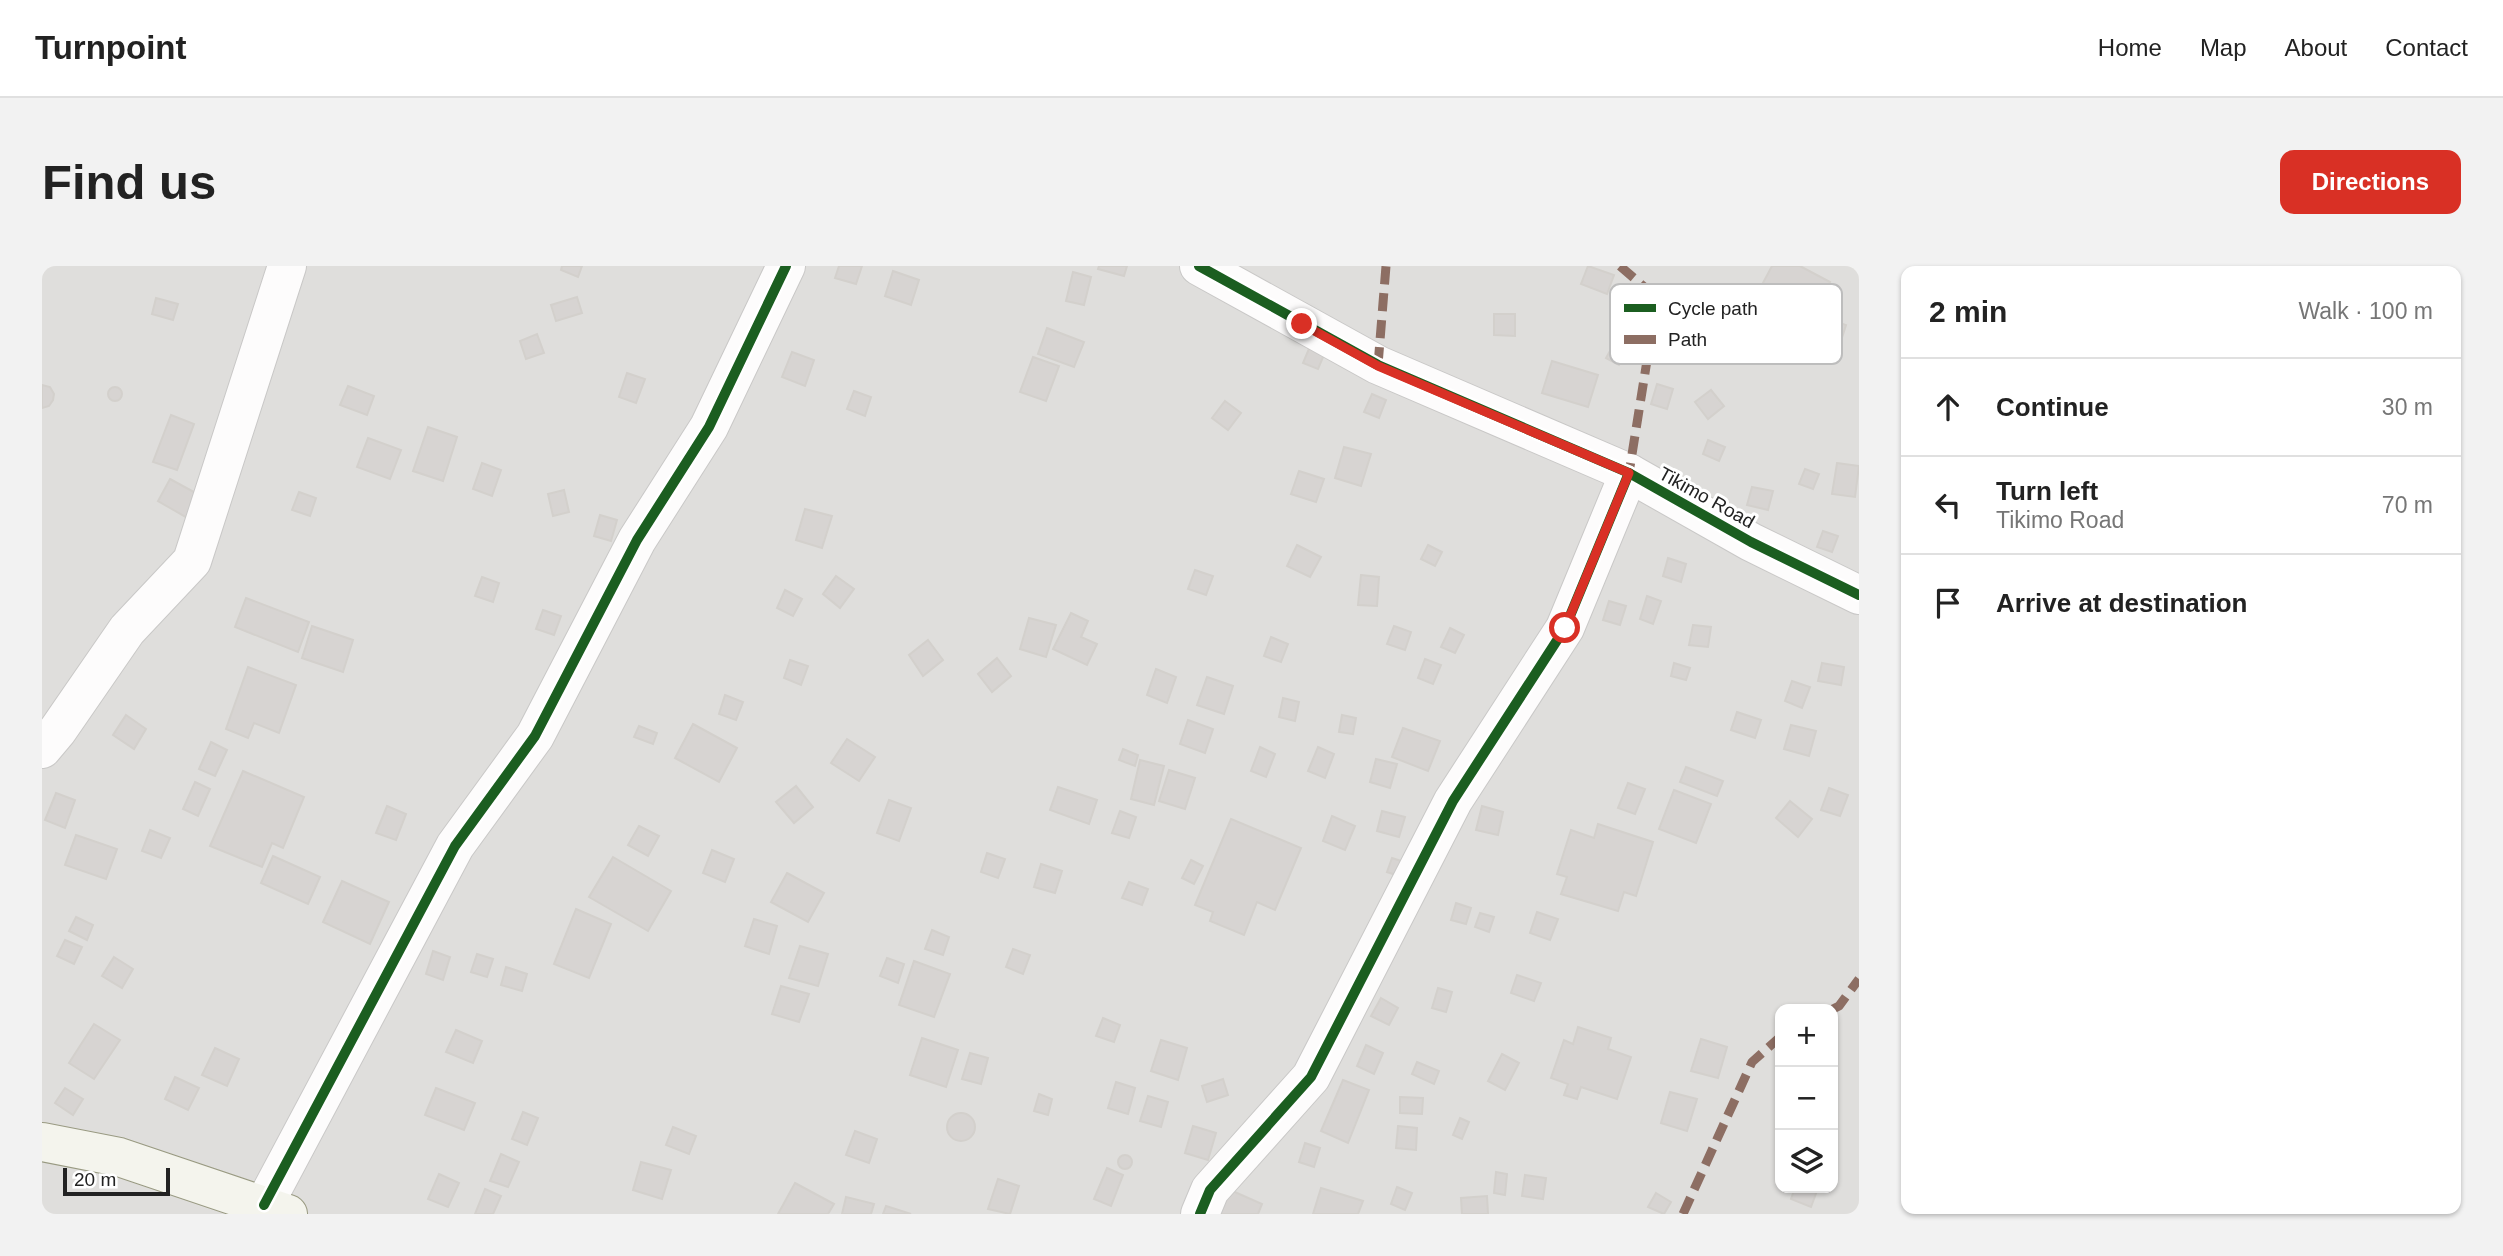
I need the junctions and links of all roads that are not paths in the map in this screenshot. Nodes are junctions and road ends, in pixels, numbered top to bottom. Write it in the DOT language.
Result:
graph roads {
  1 [pos="287,266"];
  2 [pos="786,266"];
  3 [pos="1199,266"];
  4 [pos="1629,473"];
  5 [pos="1859,595"];
  6 [pos="42,749"];
  7 [pos="42,1142"];
  8 [pos="276,1210"];
  9 [pos="1200,1214"];
  1 -- 6 [label="street"];
  2 -- 8 [label="street"];
  3 -- 4 [label="street, Tikimo Road"];
  4 -- 5 [label="street, Tikimo Road"];
  4 -- 9 [label="street"];
  7 -- 8 [label="street"];
}
